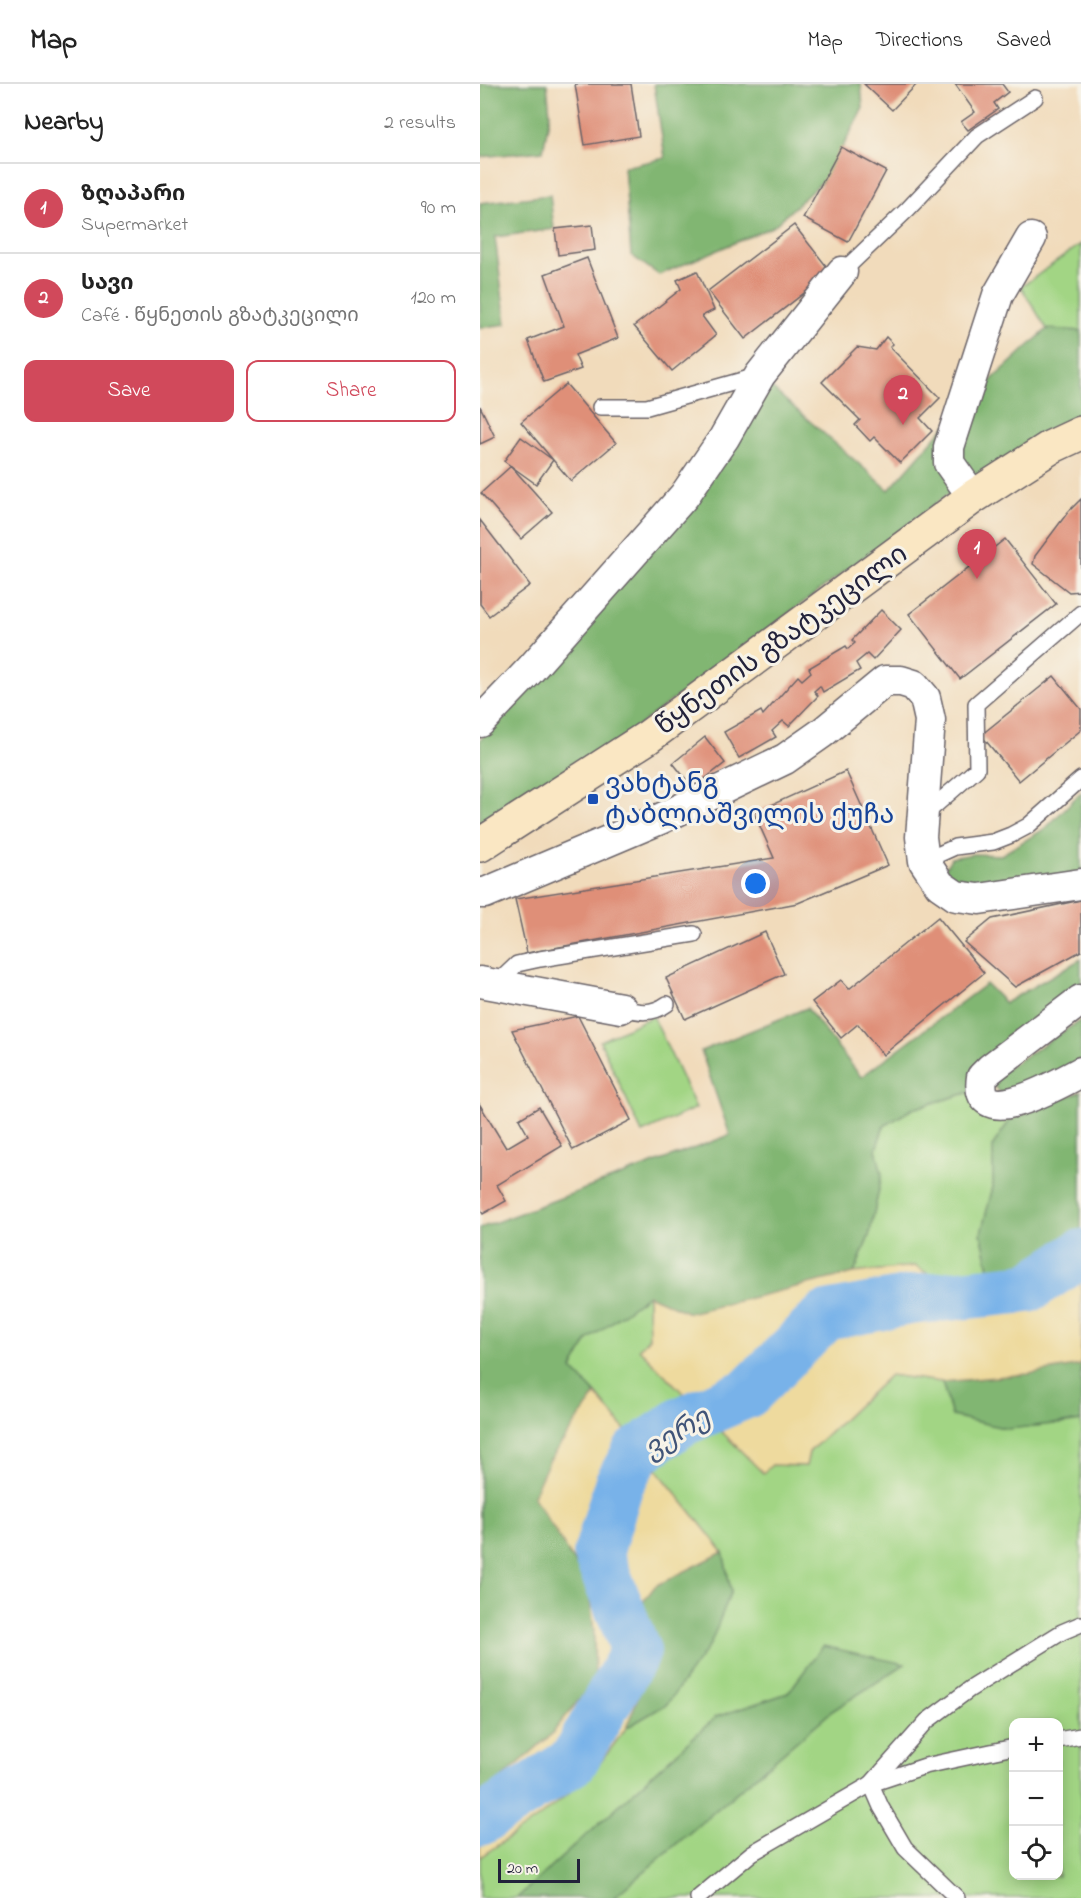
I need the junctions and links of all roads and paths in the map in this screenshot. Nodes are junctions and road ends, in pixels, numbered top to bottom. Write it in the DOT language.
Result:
graph roads {
  1 [pos="1035,98"];
  2 [pos="1031,238"];
  3 [pos="842,272"];
  4 [pos="760,375"];
  5 [pos="600,407"];
  6 [pos="1081,433"];
  7 [pos="973,497"];
  8 [pos="1081,613"];
  9 [pos="480,722"];
  10 [pos="1081,779"];
  11 [pos="923,816"];
  12 [pos="480,845"];
  13 [pos="924,861"];
  14 [pos="1081,884"];
  15 [pos="480,893"];
  16 [pos="694,934"];
  17 [pos="488,983"];
  18 [pos="1081,1000"];
  19 [pos="667,1004"];
  20 [pos="621,1008"];
  21 [pos="1081,1072"];
  22 [pos="1081,1624"];
  23 [pos="1081,1736"];
  24 [pos="1063,1739"];
  25 [pos="1009,1748"];
  26 [pos="872,1784"];
  27 [pos="698,1898"];
  28 [pos="957,1898"];
  1 -- 3 [label="lane"];
  2 -- 7 [label="street"];
  3 -- 4 [label="street"];
  4 -- 5 [label="lane"];
  4 -- 9 [label="street"];
  6 -- 7 [label="main road, წყნეთის გზატკეცილი"];
  7 -- 12 [label="main road, წყნეთის გზატკეცილი"];
  8 -- 11 [label="lane"];
  10 -- 13 [label="lane"];
  11 -- 13 [label="street"];
  11 -- 15 [label="street"];
  13 -- 14 [label="street"];
  16 -- 17 [label="lane"];
  17 -- 20 [label="street"];
  18 -- 21 [label="street"];
  19 -- 20 [label="lane"];
  22 -- 26 [label="lane"];
  23 -- 24 [label="lane"];
  25 -- 26 [label="lane"];
  26 -- 27 [label="lane"];
  26 -- 28 [label="lane"];
}
